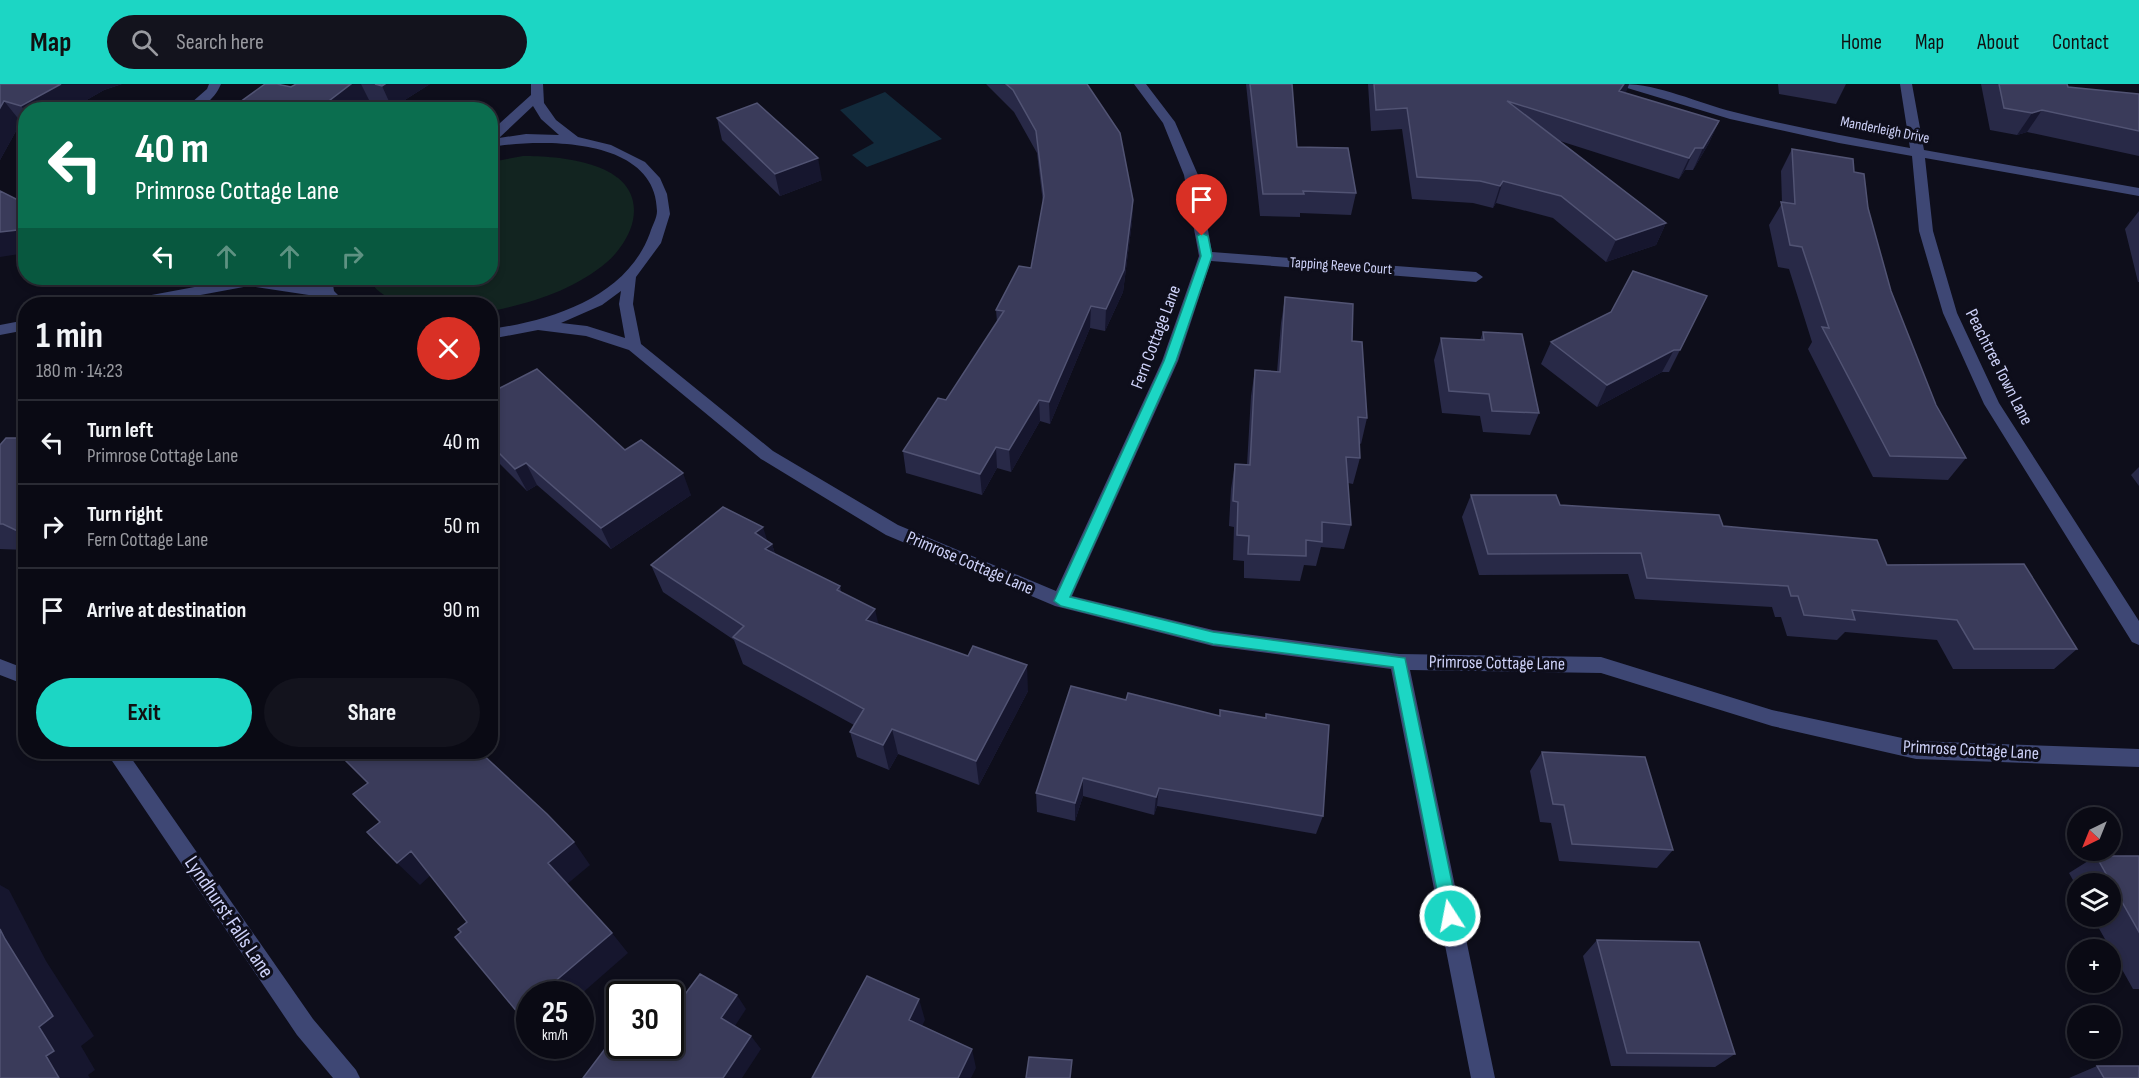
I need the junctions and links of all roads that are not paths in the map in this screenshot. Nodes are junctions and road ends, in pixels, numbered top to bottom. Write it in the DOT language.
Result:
graph roads {
  1 [pos="215,84"];
  2 [pos="537,84"];
  3 [pos="1140,84"];
  4 [pos="1628,84"];
  5 [pos="1906,84"];
  6 [pos="535,98"];
  7 [pos="199,102"];
  8 [pos="498,133"];
  9 [pos="573,139"];
  10 [pos="498,140"];
  11 [pos="1918,154"];
  12 [pos="2139,192"];
  13 [pos="1206,256"];
  14 [pos="1476,277"];
  15 [pos="630,278"];
  16 [pos="227,285"];
  17 [pos="287,285"];
  18 [pos="326,285"];
  19 [pos="327,293"];
  20 [pos="166,297"];
  21 [pos="332,297"];
  22 [pos="541,326"];
  23 [pos="18,327"];
  24 [pos="0,330"];
  25 [pos="498,333"];
  26 [pos="634,346"];
  27 [pos="1061,601"];
  28 [pos="2139,637"];
  29 [pos="1400,662"];
  30 [pos="0,667"];
  31 [pos="18,674"];
  32 [pos="2139,758"];
  33 [pos="121,759"];
  34 [pos="348,1078"];
  35 [pos="1483,1078"];
  1 -- 7 [label="street"];
  2 -- 6 [label="street"];
  3 -- 13 [label="street, Fern Cottage Lane"];
  4 -- 11 [label="street, Manderleigh Drive"];
  5 -- 11 [label="street, Peachtree Town Lane"];
  6 -- 8 [label="street"];
  6 -- 9 [label="street"];
  9 -- 10 [label="street"];
  9 -- 15 [label="street"];
  11 -- 12 [label="street, Manderleigh Drive"];
  11 -- 28 [label="street, Peachtree Town Lane"];
  13 -- 14 [label="street, Tapping Reeve Court"];
  13 -- 27 [label="street, Fern Cottage Lane"];
  15 -- 22 [label="street"];
  15 -- 26 [label="street"];
  16 -- 20 [label="street"];
  17 -- 19 [label="street"];
  18 -- 19 [label="street"];
  19 -- 21 [label="street"];
  22 -- 25 [label="street"];
  22 -- 26 [label="street, Primrose Cottage Lane"];
  23 -- 24 [label="street"];
  26 -- 27 [label="street, Primrose Cottage Lane"];
  27 -- 29 [label="street, Primrose Cottage Lane"];
  29 -- 32 [label="street, Primrose Cottage Lane"];
  29 -- 35 [label="street"];
  30 -- 31 [label="street"];
  33 -- 34 [label="street, Lyndhurst Falls Lane"];
}
